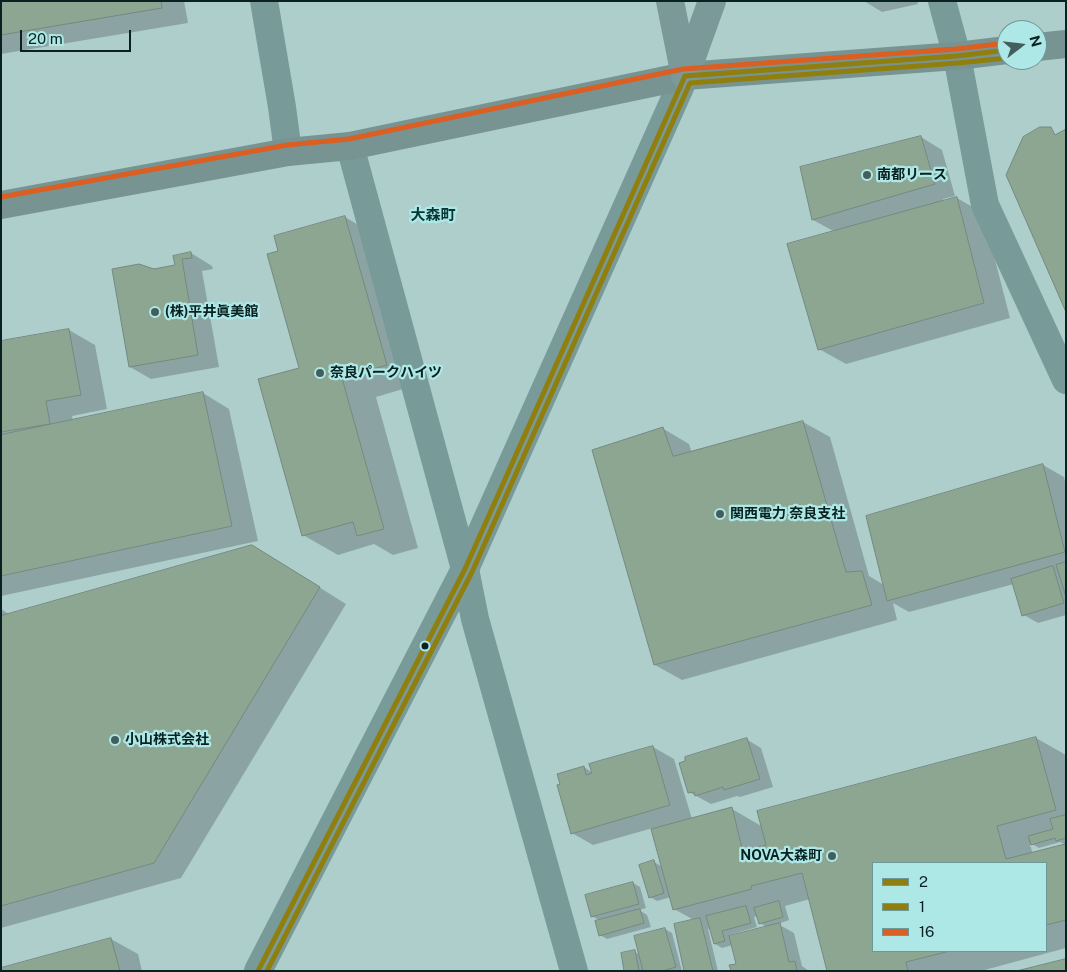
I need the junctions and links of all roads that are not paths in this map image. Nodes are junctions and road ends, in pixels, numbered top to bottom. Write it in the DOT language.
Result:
graph roads {
  1 [pos="264,1"];
  2 [pos="670,1"];
  3 [pos="712,1"];
  4 [pos="942,1"];
  5 [pos="1066,44"];
  6 [pos="1047,46"];
  7 [pos="997,51"];
  8 [pos="957,56"];
  9 [pos="685,76"];
  10 [pos="350,146"];
  11 [pos="288,152"];
  12 [pos="1,205"];
  13 [pos="1066,380"];
  14 [pos="465,569"];
  15 [pos="258,971"];
  16 [pos="574,971"];
  1 -- 11 [label="street"];
  2 -- 9 [label="main road"];
  3 -- 9 [label="main road"];
  4 -- 8 [label="street"];
  5 -- 6 [label="main road"];
  7 -- 8 [label="main road"];
  8 -- 9 [label="main road"];
  8 -- 13 [label="street"];
  9 -- 10 [label="main road"];
  9 -- 14 [label="street"];
  10 -- 11 [label="main road"];
  10 -- 14 [label="street"];
  11 -- 12 [label="main road"];
  14 -- 15 [label="street"];
  14 -- 16 [label="street"];
}
